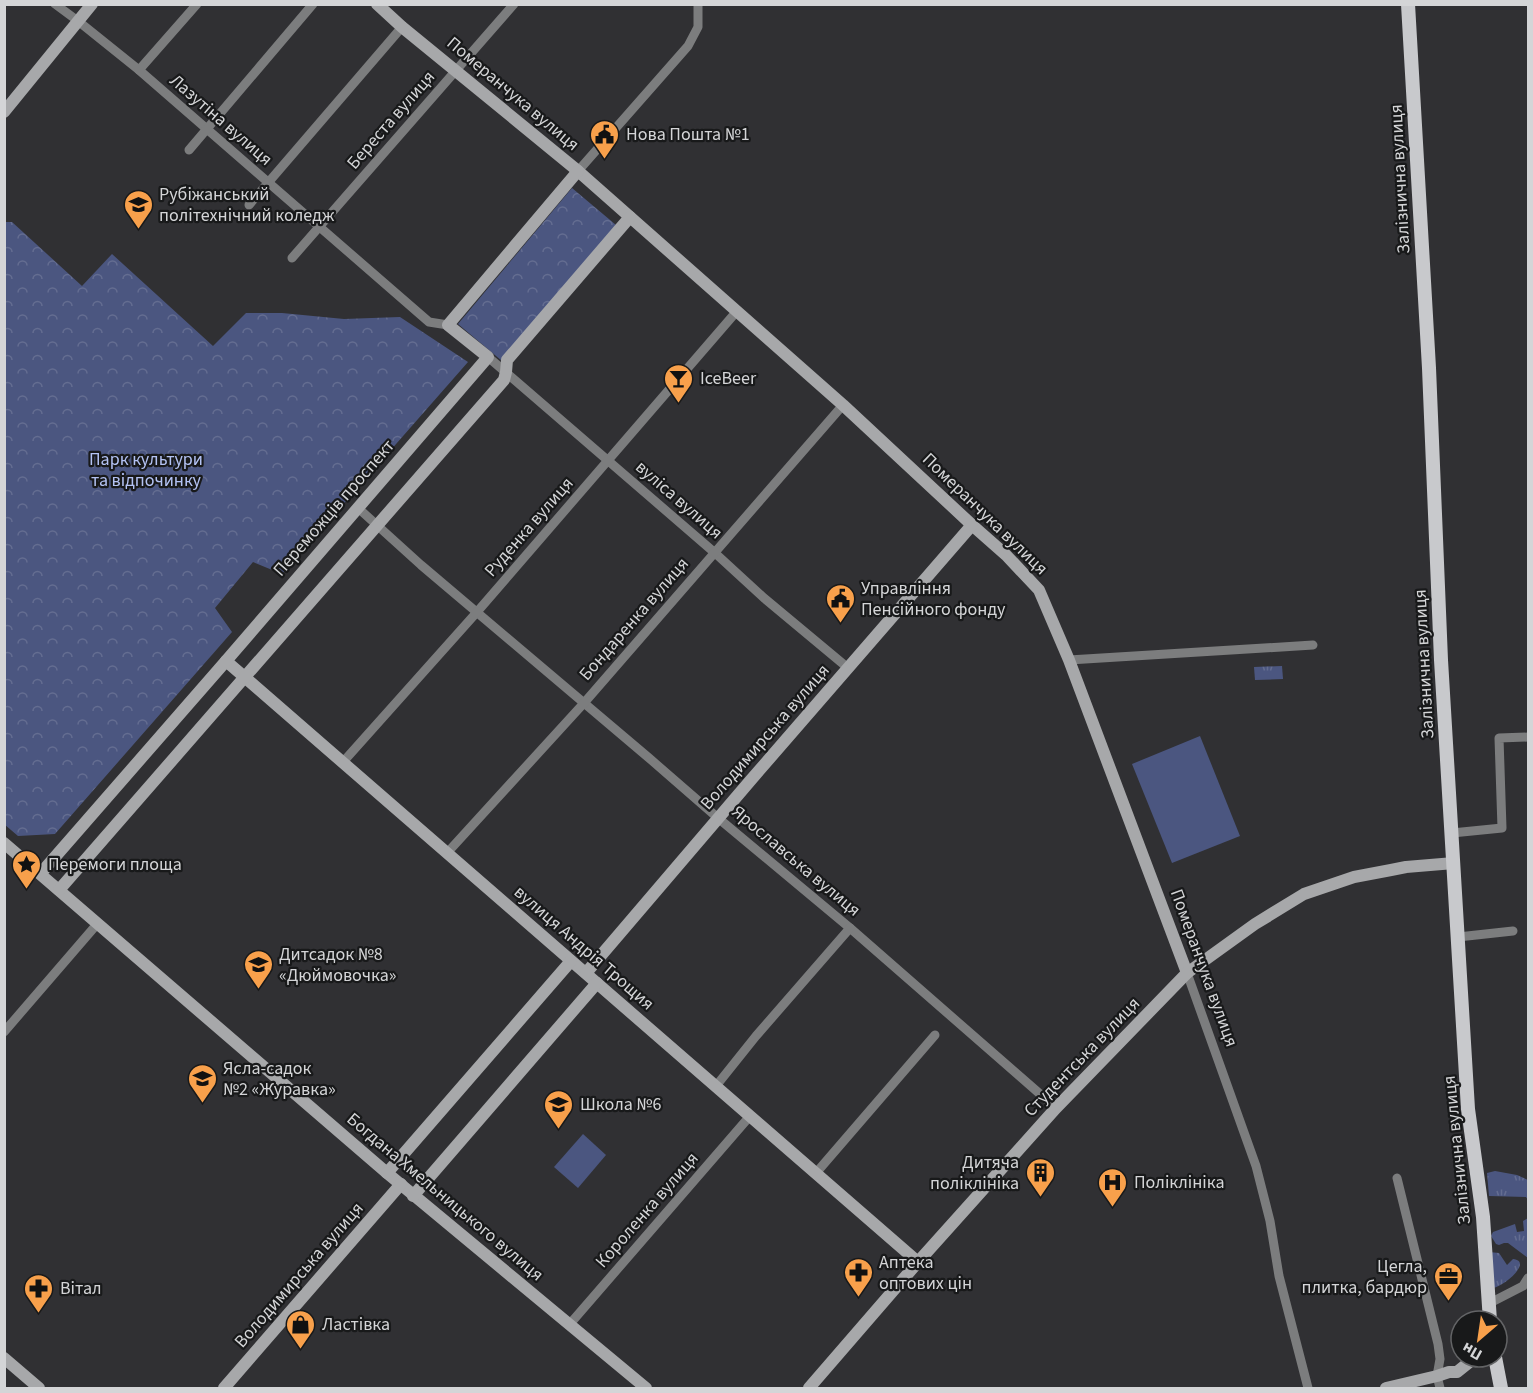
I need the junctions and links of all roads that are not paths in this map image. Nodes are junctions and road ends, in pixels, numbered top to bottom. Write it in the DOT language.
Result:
graph roads {
  1 [pos="55,4"];
  2 [pos="92,4"];
  3 [pos="197,4"];
  4 [pos="313,4"];
  5 [pos="377,4"];
  6 [pos="514,4"];
  7 [pos="698,4"];
  8 [pos="1408,4"];
  9 [pos="78,21"];
  10 [pos="402,27"];
  11 [pos="138,70"];
  12 [pos="457,70"];
  13 [pos="4,112"];
  14 [pos="207,129"];
  15 [pos="189,150"];
  16 [pos="578,171"];
  17 [pos="268,182"];
  18 [pos="249,205"];
  19 [pos="630,217"];
  20 [pos="319,227"];
  21 [pos="292,258"];
  22 [pos="737,311"];
  23 [pos="448,325"];
  24 [pos="489,357"];
  25 [pos="506,372"];
  26 [pos="843,405"];
  27 [pos="608,460"];
  28 [pos="358,508"];
  29 [pos="376,525"];
  30 [pos="972,525"];
  31 [pos="715,553"];
  32 [pos="477,612"];
  33 [pos="1313,645"];
  34 [pos="1069,660"];
  35 [pos="226,661"];
  36 [pos="848,668"];
  37 [pos="244,676"];
  38 [pos="584,703"];
  39 [pos="1528,737"];
  40 [pos="343,762"];
  41 [pos="717,818"];
  42 [pos="1452,833"];
  43 [pos="4,843"];
  44 [pos="447,853"];
  45 [pos="1454,863"];
  46 [pos="41,873"];
  47 [pos="59,890"];
  48 [pos="98,923"];
  49 [pos="850,928"];
  50 [pos="1513,931"];
  51 [pos="1458,937"];
  52 [pos="571,961"];
  53 [pos="586,973"];
  54 [pos="1187,973"];
  55 [pos="597,983"];
  56 [pos="4,1032"];
  57 [pos="935,1035"];
  58 [pos="716,1086"];
  59 [pos="1056,1108"];
  60 [pos="750,1116"];
  61 [pos="387,1173"];
  62 [pos="816,1173"];
  63 [pos="1397,1178"];
  64 [pos="401,1184"];
  65 [pos="413,1196"];
  66 [pos="918,1262"];
  67 [pos="1527,1285"];
  68 [pos="1488,1304"];
  69 [pos="1489,1309"];
  70 [pos="569,1324"];
  71 [pos="4,1358"];
  72 [pos="1461,1369"];
  73 [pos="1497,1369"];
  74 [pos="1438,1382"];
  75 [pos="39,1389"];
  76 [pos="224,1389"];
  77 [pos="646,1389"];
  78 [pos="809,1389"];
  79 [pos="1308,1389"];
  80 [pos="1386,1389"];
  81 [pos="1501,1389"];
  1 -- 9 [label="street, Лазутіна вулиця"];
  2 -- 9 [label="street"];
  3 -- 11 [label="street"];
  4 -- 14 [label="street"];
  5 -- 10 [label="street, Померанчука вулиця"];
  6 -- 12 [label="street, Береста вулиця"];
  7 -- 16 [label="street"];
  8 -- 42 [label="main road, Залізнична вулиця"];
  9 -- 11 [label="street, Лазутіна вулиця"];
  9 -- 13 [label="street"];
  10 -- 12 [label="street, Померанчука вулиця"];
  10 -- 17 [label="street"];
  11 -- 14 [label="street, Лазутіна вулиця"];
  12 -- 16 [label="street, Померанчука вулиця"];
  12 -- 20 [label="street, Береста вулиця"];
  14 -- 15 [label="street"];
  14 -- 17 [label="street, Лазутіна вулиця"];
  16 -- 19 [label="street, Померанчука вулиця"];
  16 -- 23 [label="street"];
  17 -- 18 [label="street"];
  17 -- 20 [label="street, Лазутіна вулиця"];
  19 -- 22 [label="street, Померанчука вулиця"];
  19 -- 25 [label="street"];
  20 -- 21 [label="street, Береста вулиця"];
  20 -- 23 [label="street, Лазутіна вулиця"];
  22 -- 26 [label="street, Померанчука вулиця"];
  22 -- 27 [label="street, Руденка вулиця"];
  23 -- 24 [label="street"];
  24 -- 25 [label="street, вуліса вулиця"];
  24 -- 28 [label="street, Переможців проспект"];
  25 -- 27 [label="street, вуліса вулиця"];
  25 -- 29 [label="street"];
  26 -- 30 [label="street, Померанчука вулиця"];
  26 -- 31 [label="street, Бондаренка вулиця"];
  27 -- 31 [label="street, вуліса вулиця"];
  27 -- 32 [label="street, Руденка вулиця"];
  28 -- 29 [label="street, Ярославська вулиця"];
  28 -- 35 [label="street, Переможців проспект"];
  29 -- 32 [label="street, Ярославська вулиця"];
  29 -- 37 [label="street"];
  30 -- 34 [label="street, Померанчука вулиця"];
  30 -- 36 [label="street, Володимирська вулиця"];
  31 -- 36 [label="street, вуліса вулиця"];
  31 -- 38 [label="street, Бондаренка вулиця"];
  32 -- 38 [label="street, Ярославська вулиця"];
  32 -- 40 [label="street, Руденка вулиця"];
  33 -- 34 [label="street"];
  34 -- 54 [label="street, Померанчука вулиця"];
  35 -- 37 [label="street, вулиця Андрія Трощия"];
  35 -- 46 [label="street, Переможців проспект"];
  36 -- 41 [label="street, Володимирська вулиця"];
  37 -- 40 [label="street, вулиця Андрія Трощия"];
  37 -- 47 [label="street"];
  38 -- 41 [label="street, Ярославська вулиця"];
  38 -- 44 [label="street, Бондаренка вулиця"];
  39 -- 42 [label="street"];
  40 -- 44 [label="street, вулиця Андрія Трощия"];
  41 -- 49 [label="street, Ярославська вулиця"];
  41 -- 53 [label="street, Володимирська вулиця"];
  42 -- 45 [label="main road, Залізнична вулиця"];
  43 -- 46 [label="street, Богдана Хмельницького вулиця"];
  44 -- 52 [label="street, вулиця Андрія Трощия"];
  45 -- 51 [label="main road, Залізнична вулиця"];
  45 -- 54 [label="street, Студентська вулиця"];
  46 -- 47 [label="street, Богдана Хмельницького вулиця"];
  47 -- 48 [label="street, Богдана Хмельницького вулиця"];
  48 -- 56 [label="street"];
  48 -- 61 [label="street, Богдана Хмельницького вулиця"];
  49 -- 58 [label="street"];
  49 -- 59 [label="street, Ярославська вулиця"];
  50 -- 51 [label="street"];
  51 -- 68 [label="main road, Залізнична вулиця"];
  52 -- 53 [label="street, вулиця Андрія Трощия"];
  52 -- 61 [label="street"];
  53 -- 55 [label="street, вулиця Андрія Трощия"];
  54 -- 59 [label="street, Студентська вулиця"];
  54 -- 79 [label="street, Померанчука вулиця"];
  55 -- 58 [label="street, вулиця Андрія Трощия"];
  55 -- 65 [label="street"];
  57 -- 62 [label="street"];
  58 -- 60 [label="street, вулиця Андрія Трощия"];
  59 -- 66 [label="street, Студентська вулиця"];
  60 -- 62 [label="street, вулиця Андрія Трощия"];
  60 -- 70 [label="street, Короленка вулиця"];
  61 -- 64 [label="street, Богдана Хмельницького вулиця"];
  62 -- 66 [label="street, вулиця Андрія Трощия"];
  63 -- 74 [label="street"];
  64 -- 65 [label="street, Богдана Хмельницького вулиця"];
  64 -- 76 [label="street, Володимирська вулиця"];
  65 -- 70 [label="street, Богдана Хмельницького вулиця"];
  66 -- 78 [label="street, Студентська вулиця"];
  67 -- 68 [label="street"];
  68 -- 69 [label="main road, Залізнична вулиця"];
  70 -- 77 [label="street, Богдана Хмельницького вулиця"];
  71 -- 75 [label="street"];
  72 -- 74 [label="street"];
  73 -- 81 [label="main road"];
  74 -- 80 [label="street"];
}
